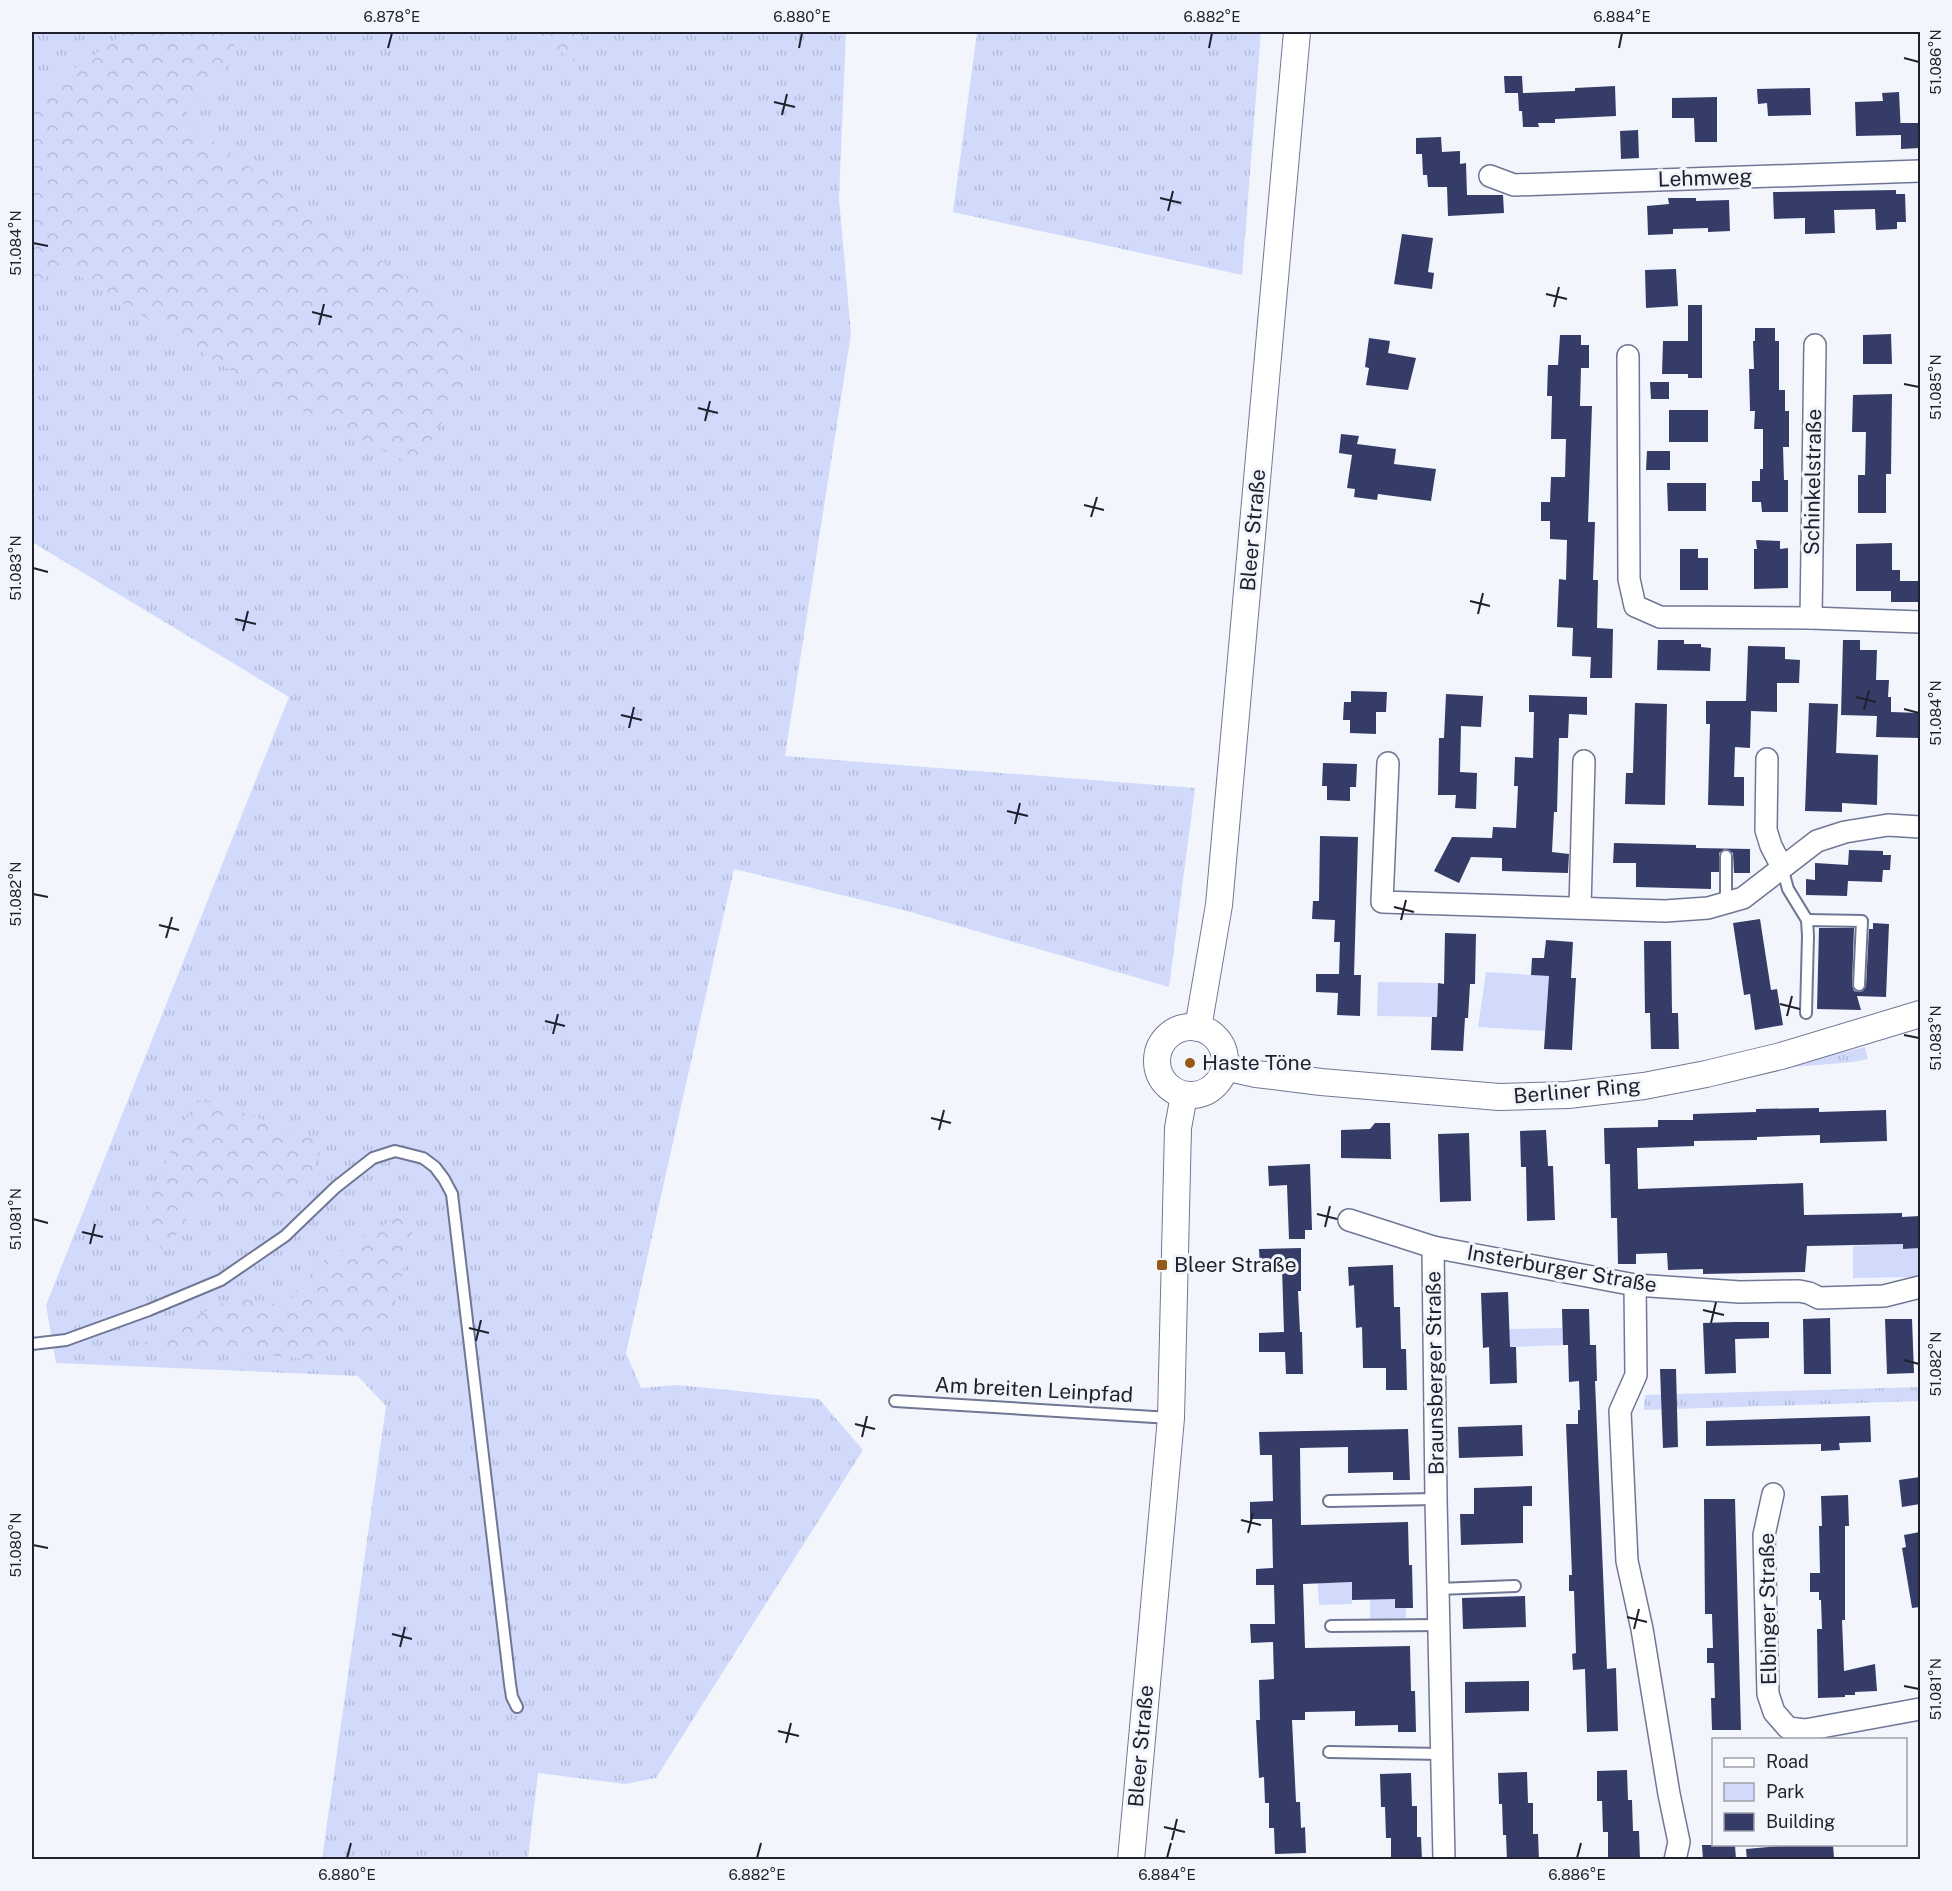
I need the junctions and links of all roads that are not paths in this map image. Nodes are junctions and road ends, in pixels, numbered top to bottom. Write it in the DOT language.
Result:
graph roads {
  1 [pos="1297,32"];
  2 [pos="1920,171"];
  3 [pos="1490,176"];
  4 [pos="1815,345"];
  5 [pos="1628,356"];
  6 [pos="1811,618"];
  7 [pos="1920,622"];
  8 [pos="1767,759"];
  9 [pos="1584,761"];
  10 [pos="1388,763"];
  11 [pos="1920,826"];
  12 [pos="1726,856"];
  13 [pos="1782,867"];
  14 [pos="1726,903"];
  15 [pos="1580,908"];
  16 [pos="1807,920"];
  17 [pos="1859,985"];
  18 [pos="1806,1013"];
  19 [pos="1920,1014"];
  20 [pos="1198,1028"];
  21 [pos="1225,1067"];
  22 [pos="1184,1095"];
  23 [pos="1349,1220"];
  24 [pos="1433,1247"];
  25 [pos="1635,1285"];
  26 [pos="1920,1287"];
  27 [pos="32,1344"];
  28 [pos="894,1401"];
  29 [pos="1171,1418"];
  30 [pos="1773,1494"];
  31 [pos="1436,1499"];
  32 [pos="1329,1501"];
  33 [pos="1515,1586"];
  34 [pos="1438,1589"];
  35 [pos="1439,1625"];
  36 [pos="1331,1626"];
  37 [pos="517,1707"];
  38 [pos="1920,1709"];
  39 [pos="1329,1752"];
  40 [pos="1442,1754"];
  41 [pos="1131,1860"];
  42 [pos="1444,1860"];
  43 [pos="1675,1860"];
  1 -- 20 [label="street, Bleer Straße"];
  2 -- 3 [label="street, Lehmweg"];
  4 -- 6 [label="street, Schinkelstraße"];
  5 -- 6 [label="street"];
  6 -- 7 [label="street"];
  8 -- 13 [label="street"];
  9 -- 15 [label="street"];
  10 -- 15 [label="street"];
  11 -- 13 [label="street"];
  12 -- 14 [label="lane"];
  13 -- 14 [label="street"];
  13 -- 16 [label="lane"];
  14 -- 15 [label="street"];
  16 -- 17 [label="lane"];
  16 -- 18 [label="lane"];
  19 -- 21 [label="street, Berliner Ring"];
  20 -- 21 [label="street"];
  20 -- 22 [label="street"];
  21 -- 22 [label="street"];
  22 -- 29 [label="street, Bleer Straße"];
  23 -- 24 [label="street, Insterburger Straße"];
  24 -- 25 [label="street, Insterburger Straße"];
  24 -- 31 [label="street, Braunsberger Straße"];
  25 -- 26 [label="street, Insterburger Straße"];
  25 -- 43 [label="street"];
  27 -- 37 [label="lane"];
  28 -- 29 [label="lane, Am breiten Leinpfad"];
  29 -- 41 [label="street, Bleer Straße"];
  30 -- 38 [label="street, Elbinger Straße"];
  31 -- 32 [label="lane, Braunsberger Straße"];
  31 -- 34 [label="street, Braunsberger Straße"];
  33 -- 34 [label="lane"];
  34 -- 35 [label="street, Braunsberger Straße"];
  35 -- 36 [label="lane"];
  35 -- 40 [label="street, Braunsberger Straße"];
  39 -- 40 [label="lane"];
  40 -- 42 [label="street, Braunsberger Straße"];
}
